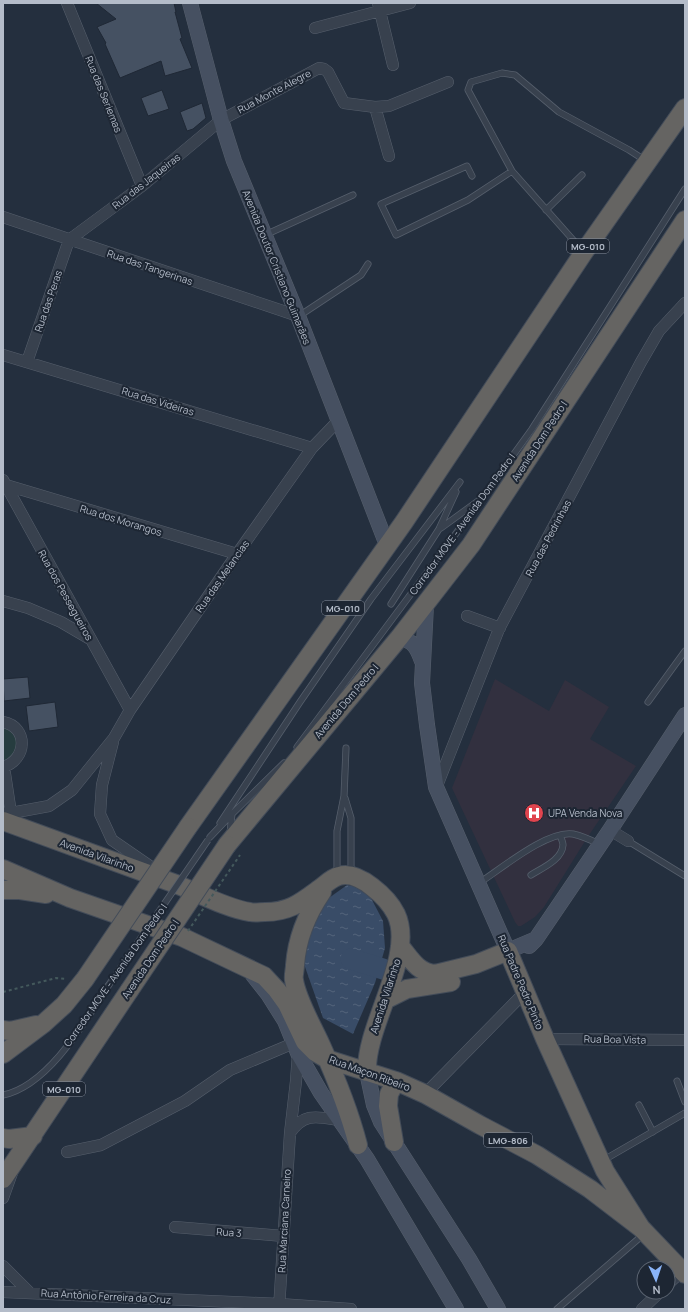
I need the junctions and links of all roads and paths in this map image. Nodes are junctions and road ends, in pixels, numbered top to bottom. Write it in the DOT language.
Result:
graph roads {
  1 [pos="67,3"];
  2 [pos="190,3"];
  3 [pos="410,3"];
  4 [pos="379,7"];
  5 [pos="315,28"];
  6 [pos="393,65"];
  7 [pos="448,82"];
  8 [pos="375,107"];
  9 [pos="685,108"];
  10 [pos="221,120"];
  11 [pos="389,156"];
  12 [pos="648,162"];
  13 [pos="512,171"];
  14 [pos="582,175"];
  15 [pos="472,176"];
  16 [pos="142,186"];
  17 [pos="685,189"];
  18 [pos="353,195"];
  19 [pos="546,210"];
  20 [pos="3,217"];
  21 [pos="685,220"];
  22 [pos="265,235"];
  23 [pos="69,240"];
  24 [pos="584,252"];
  25 [pos="368,264"];
  26 [pos="685,303"];
  27 [pos="298,316"];
  28 [pos="3,355"];
  29 [pos="27,362"];
  30 [pos="338,422"];
  31 [pos="312,448"];
  32 [pos="4,483"];
  33 [pos="483,497"];
  34 [pos="380,527"];
  35 [pos="400,527"];
  36 [pos="439,529"];
  37 [pos="387,545"];
  38 [pos="237,554"];
  39 [pos="3,601"];
  40 [pos="391,604"];
  41 [pos="426,605"];
  42 [pos="467,616"];
  43 [pos="500,628"];
  44 [pos="399,638"];
  45 [pos="90,639"];
  46 [pos="685,651"];
  47 [pos="423,662"];
  48 [pos="648,702"];
  49 [pos="130,710"];
  50 [pos="3,722"];
  51 [pos="683,723"];
  52 [pos="114,738"];
  53 [pos="346,748"];
  54 [pos="293,753"];
  55 [pos="288,760"];
  56 [pos="3,767"];
  57 [pos="436,787"];
  58 [pos="344,796"];
  59 [pos="232,814"];
  60 [pos="6,816"];
  61 [pos="610,830"];
  62 [pos="560,835"];
  63 [pos="209,839"];
  64 [pos="628,840"];
  65 [pos="599,845"];
  66 [pos="232,848"];
  67 [pos="3,868"];
  68 [pos="531,875"];
  69 [pos="685,876"];
  70 [pos="339,878"];
  71 [pos="479,883"];
  72 [pos="177,885"];
  73 [pos="3,890"];
  74 [pos="70,898"];
  75 [pos="187,933"];
  76 [pos="400,946"];
  77 [pos="510,957"];
  78 [pos="247,968"];
  79 [pos="56,978"];
  80 [pos="3,992"];
  81 [pos="525,992"];
  82 [pos="385,1000"];
  83 [pos="43,1024"];
  84 [pos="3,1030"];
  85 [pos="545,1039"];
  86 [pos="685,1040"];
  87 [pos="296,1048"];
  88 [pos="3,1054"];
  89 [pos="327,1059"];
  90 [pos="367,1072"];
  91 [pos="396,1081"];
  92 [pos="677,1081"];
  93 [pos="425,1094"];
  94 [pos="3,1095"];
  95 [pos="685,1102"];
  96 [pos="639,1105"];
  97 [pos="685,1113"];
  98 [pos="339,1120"];
  99 [pos="653,1132"];
  100 [pos="290,1133"];
  101 [pos="33,1136"];
  102 [pos="3,1138"];
  103 [pos="394,1142"];
  104 [pos="358,1145"];
  105 [pos="68,1152"];
  106 [pos="17,1160"];
  107 [pos="603,1167"];
  108 [pos="3,1179"];
  109 [pos="590,1189"];
  110 [pos="3,1198"];
  111 [pos="175,1227"];
  112 [pos="644,1231"];
  113 [pos="283,1236"];
  114 [pos="3,1266"];
  115 [pos="684,1271"];
  116 [pos="676,1278"];
  117 [pos="3,1292"];
  118 [pos="30,1293"];
  119 [pos="652,1300"];
  120 [pos="280,1307"];
  121 [pos="351,1309"];
  122 [pos="456,1309"];
  123 [pos="498,1309"];
  124 [pos="557,1309"];
  125 [pos="642,1309"];
  1 -- 16 [label="street, Rua das Seriemas"];
  2 -- 10 [label="main road, Avenida Doutor Cristiano Guimarães"];
  3 -- 4 [label="street"];
  4 -- 5 [label="street"];
  4 -- 6 [label="street"];
  7 -- 8 [label="street, Rua Monte Alegre"];
  8 -- 10 [label="street, Rua Monte Alegre"];
  8 -- 11 [label="street"];
  9 -- 12 [label="highway, MG-010"];
  10 -- 16 [label="street, Rua das Jaqueiras"];
  10 -- 22 [label="main road, Avenida Doutor Cristiano Guimarães"];
  12 -- 13 [label="lane"];
  12 -- 24 [label="highway, MG-010"];
  13 -- 15 [label="lane"];
  13 -- 19 [label="lane"];
  14 -- 19 [label="lane"];
  16 -- 23 [label="street, Rua das Jaqueiras"];
  17 -- 33 [label="lane, Corredor MOVE - Avenida Dom Pedro I"];
  18 -- 22 [label="lane"];
  19 -- 24 [label="lane"];
  20 -- 23 [label="street, Rua das Tangerinas"];
  21 -- 41 [label="highway, Avenida Dom Pedro I / MG-010"];
  22 -- 27 [label="main road, Avenida Doutor Cristiano Guimarães"];
  23 -- 27 [label="street, Rua das Tangerinas"];
  23 -- 29 [label="street, Rua das Peras"];
  24 -- 35 [label="highway, MG-010"];
  25 -- 27 [label="lane"];
  26 -- 43 [label="street, Rua das Pedrinhas"];
  27 -- 30 [label="main road, Avenida Doutor Cristiano Guimarães"];
  28 -- 29 [label="street, Rua das Videiras"];
  29 -- 31 [label="street, Rua das Videiras"];
  30 -- 31 [label="street, Rua das Melancias"];
  30 -- 34 [label="main road, Avenida Doutor Cristiano Guimarães"];
  31 -- 38 [label="street, Rua das Melancias"];
  32 -- 38 [label="street, Rua dos Morangos"];
  32 -- 45 [label="street, Rua dos Pessegueiros"];
  33 -- 36 [label="lane"];
  33 -- 54 [label="lane, Corredor MOVE - Avenida Dom Pedro I"];
  34 -- 35 [label="main road"];
  34 -- 37 [label="main road, Avenida Doutor Cristiano Guimarães"];
  35 -- 37 [label="highway, MG-010"];
  36 -- 40 [label="lane, Corredor MOVE - Avenida Dom Pedro I"];
  36 -- 63 [label="lane, Corredor MOVE - Avenida Dom Pedro I"];
  37 -- 83 [label="highway, MG-010, bridge"];
  38 -- 49 [label="street, Rua das Melancias"];
  39 -- 45 [label="street"];
  41 -- 44 [label="highway, Avenida Dom Pedro I / MG-010"];
  41 -- 47 [label="main road, Rua Padre Pedro Pinto / LMG-806"];
  42 -- 43 [label="street"];
  43 -- 57 [label="street, Rua das Pedrinhas"];
  44 -- 47 [label="main road"];
  44 -- 66 [label="highway, Avenida Dom Pedro I / MG-010"];
  45 -- 49 [label="street, Rua dos Pessegueiros"];
  46 -- 48 [label="lane"];
  47 -- 57 [label="main road, Rua Padre Pedro Pinto / LMG-806"];
  49 -- 52 [label="street, Rua das Melancias"];
  50 -- 56 [label="street"];
  51 -- 61 [label="main road"];
  52 -- 60 [label="street, Rua das Melancias"];
  52 -- 72 [label="street, Rua das Melancias"];
  53 -- 58 [label="lane"];
  55 -- 59 [label="lane, Corredor MOVE - Avenida Dom Pedro I"];
  56 -- 60 [label="street"];
  57 -- 71 [label="main road, Rua Padre Pedro Pinto / LMG-806"];
  58 -- 70 [label="lane"];
  58 -- 70 [label="lane"];
  59 -- 63 [label="lane, Corredor MOVE - Avenida Dom Pedro I"];
  59 -- 66 [label="lane"];
  60 -- 72 [label="highway, Avenida Vilarinho"];
  61 -- 64 [label="street"];
  61 -- 65 [label="main road"];
  62 -- 65 [label="lane"];
  62 -- 68 [label="lane"];
  62 -- 71 [label="lane"];
  63 -- 94 [label="lane, Corredor MOVE - Avenida Dom Pedro I, bridge"];
  64 -- 69 [label="lane"];
  65 -- 77 [label="main road"];
  66 -- 75 [label="path, bridge"];
  66 -- 101 [label="highway, Avenida Dom Pedro I / MG-010, bridge"];
  67 -- 74 [label="highway"];
  70 -- 72 [label="highway, Avenida Vilarinho"];
  70 -- 76 [label="highway, Avenida Vilarinho"];
  70 -- 89 [label="highway"];
  71 -- 77 [label="main road, Rua Padre Pedro Pinto / LMG-806"];
  73 -- 74 [label="highway"];
  74 -- 78 [label="highway"];
  76 -- 77 [label="highway"];
  76 -- 82 [label="highway, Avenida Vilarinho"];
  77 -- 81 [label="highway, Rua Padre Pedro Pinto / LMG-806"];
  77 -- 82 [label="highway"];
  78 -- 87 [label="main road"];
  78 -- 89 [label="highway, Rua Maçon Ribeiro"];
  79 -- 80 [label="path"];
  81 -- 85 [label="highway, Rua Padre Pedro Pinto / LMG-806"];
  81 -- 93 [label="street"];
  82 -- 90 [label="highway, Avenida Vilarinho"];
  83 -- 84 [label="highway"];
  83 -- 88 [label="highway, MG-010"];
  85 -- 86 [label="street, Rua Boa Vista"];
  85 -- 107 [label="highway, Rua Padre Pedro Pinto / LMG-806"];
  87 -- 98 [label="main road"];
  87 -- 100 [label="street, Rua Marciana Carneiro"];
  87 -- 105 [label="street"];
  89 -- 90 [label="highway, Rua Maçon Ribeiro"];
  89 -- 104 [label="highway"];
  90 -- 91 [label="highway, Rua Maçon Ribeiro / LMG-806"];
  90 -- 103 [label="main road, Avenida Vilarinho"];
  91 -- 93 [label="highway, Rua Maçon Ribeiro / LMG-806"];
  91 -- 103 [label="highway"];
  92 -- 95 [label="lane"];
  93 -- 109 [label="highway, Rua Maçon Ribeiro / LMG-806"];
  96 -- 99 [label="lane"];
  97 -- 99 [label="lane"];
  98 -- 100 [label="street"];
  98 -- 104 [label="main road"];
  99 -- 107 [label="lane"];
  100 -- 113 [label="street, Rua Marciana Carneiro"];
  101 -- 102 [label="highway"];
  101 -- 106 [label="highway, Avenida Dom Pedro I / MG-010"];
  103 -- 123 [label="main road, Avenida Vilarinho"];
  104 -- 122 [label="main road"];
  106 -- 108 [label="highway, Avenida Dom Pedro I / MG-010"];
  106 -- 110 [label="street"];
  107 -- 109 [label="highway"];
  107 -- 112 [label="highway, Rua Padre Pedro Pinto / LMG-806"];
  109 -- 112 [label="highway, Rua Maçon Ribeiro / LMG-806"];
  111 -- 113 [label="street, Rua 3"];
  112 -- 115 [label="highway, Rua Padre Pedro Pinto / LMG-806"];
  112 -- 124 [label="lane"];
  113 -- 120 [label="street, Rua Marciana Carneiro"];
  114 -- 118 [label="street, Rua Antônio Ferreira da Cruz"];
  115 -- 116 [label="street"];
  117 -- 118 [label="street, Rua Antônio Ferreira da Cruz"];
  118 -- 120 [label="street, Rua Antônio Ferreira da Cruz"];
  119 -- 125 [label="street"];
  120 -- 121 [label="street, Rua Antônio Ferreira da Cruz"];
}
